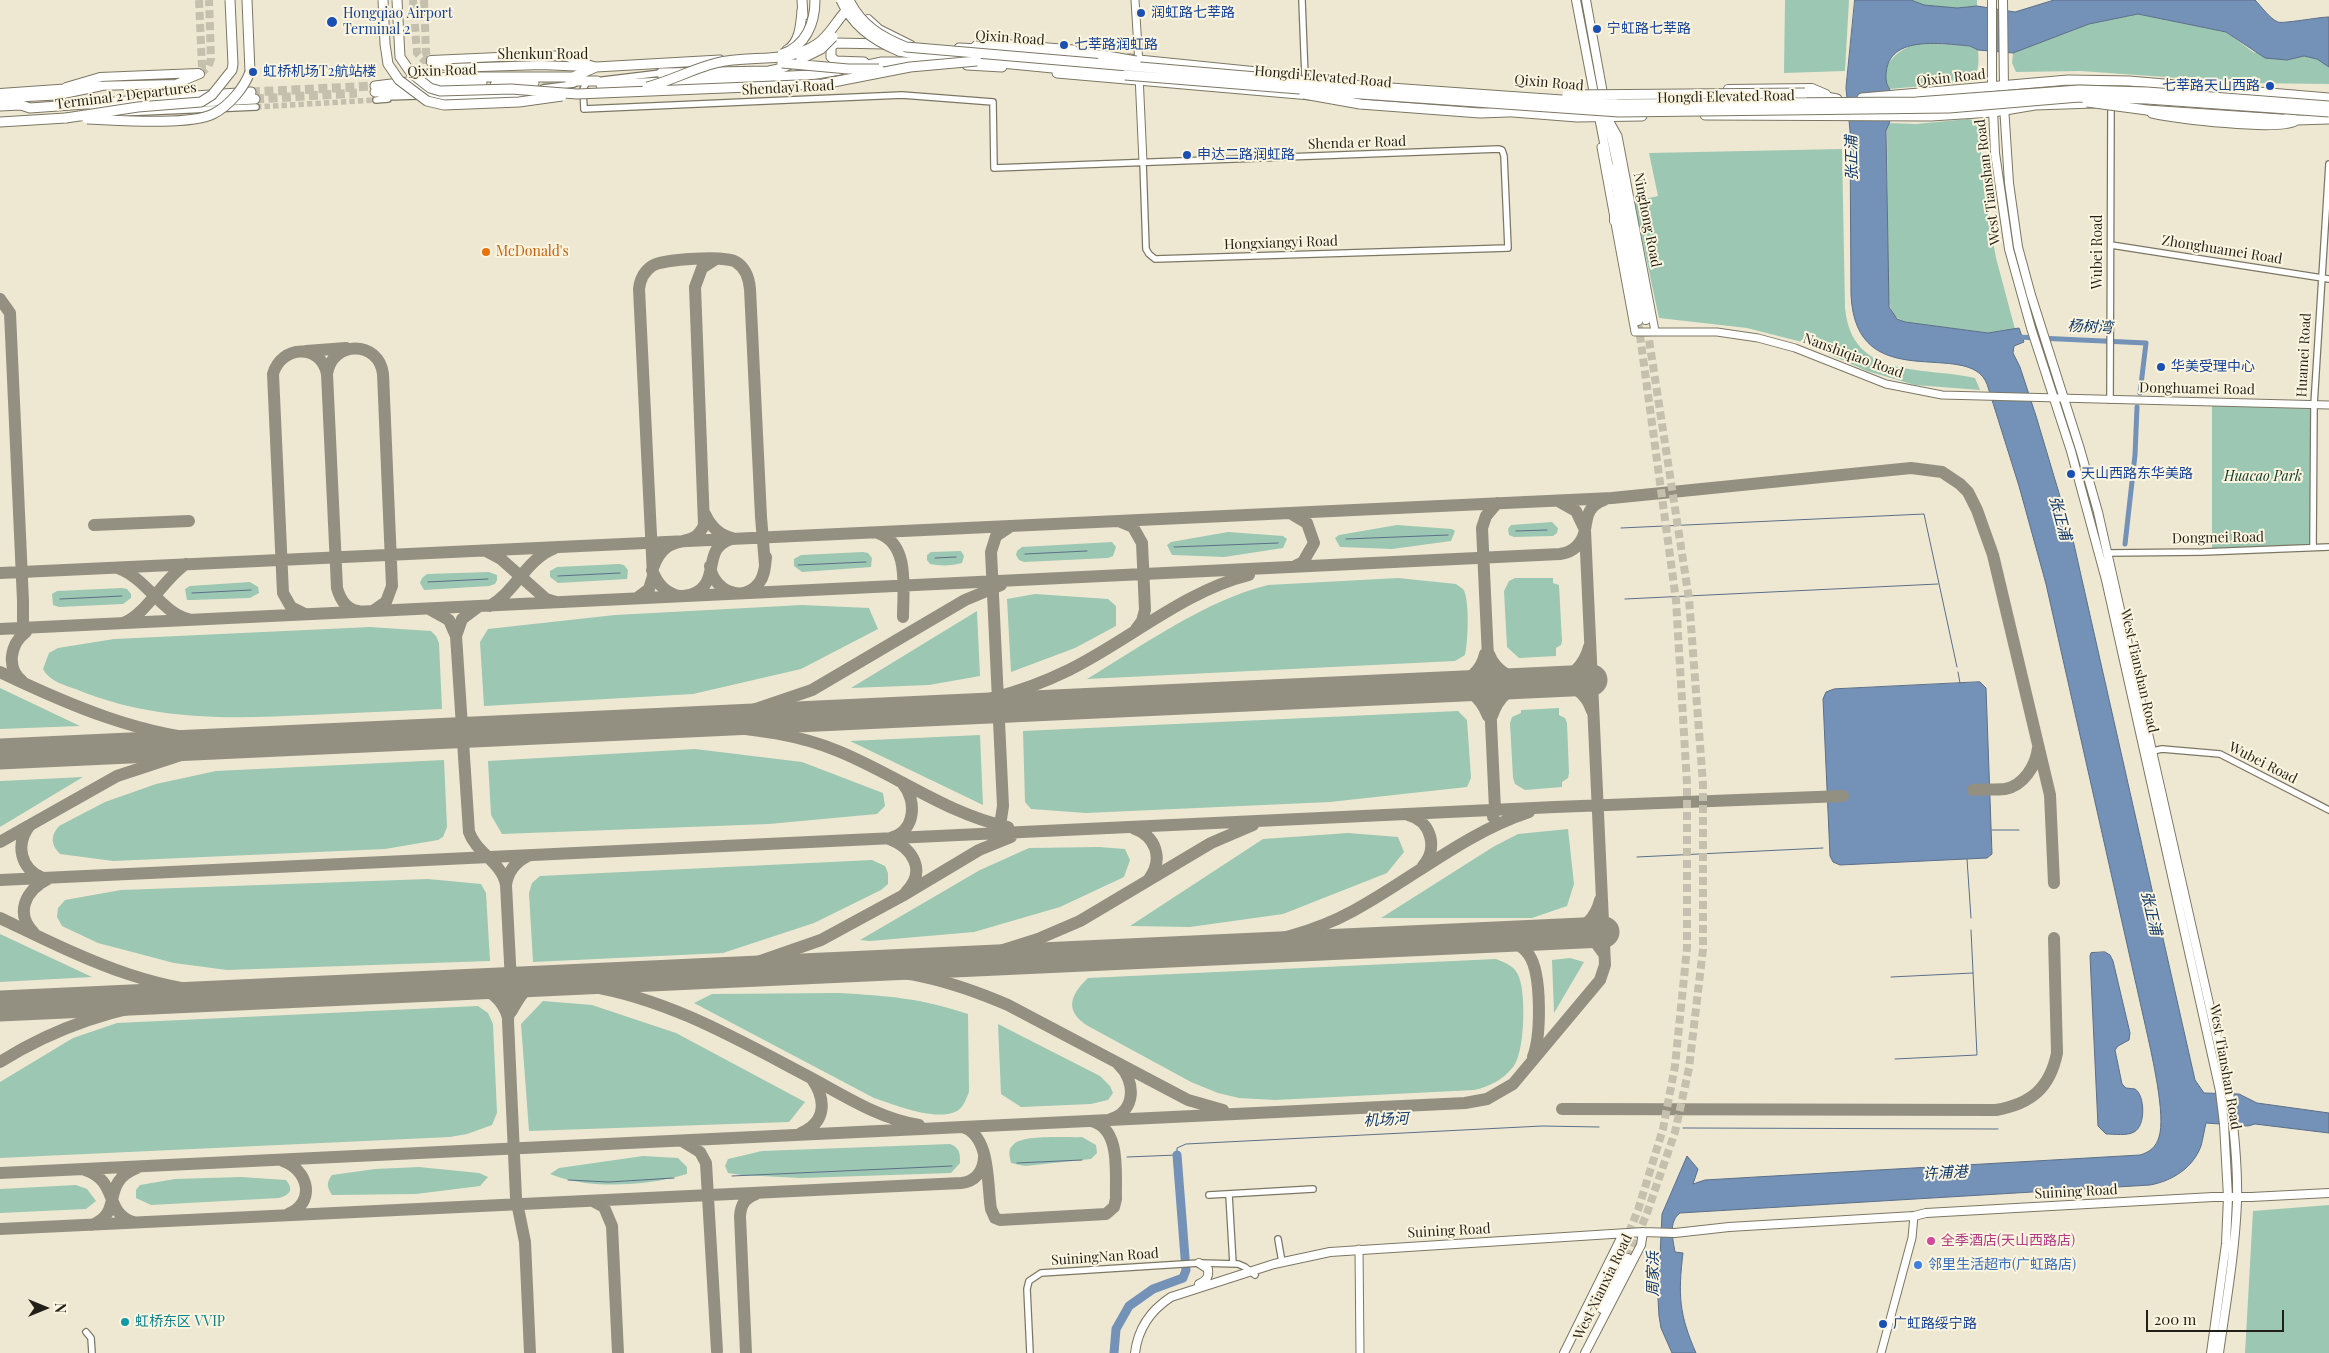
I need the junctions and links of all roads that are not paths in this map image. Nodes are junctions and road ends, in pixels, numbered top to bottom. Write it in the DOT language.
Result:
graph roads {
  1 [pos="230,0"];
  2 [pos="247,0"];
  3 [pos="383,0"];
  4 [pos="397,0"];
  5 [pos="802,0"];
  6 [pos="815,0"];
  7 [pos="841,0"];
  8 [pos="849,0"];
  9 [pos="1135,0"];
  10 [pos="1302,0"];
  11 [pos="1576,0"];
  12 [pos="1586,0"];
  13 [pos="1992,3"];
  14 [pos="2003,4"];
  15 [pos="802,10"];
  16 [pos="845,12"];
  17 [pos="911,45"];
  18 [pos="956,48"];
  19 [pos="768,58"];
  20 [pos="1139,60"];
  21 [pos="977,61"];
  22 [pos="882,62"];
  23 [pos="782,63"];
  24 [pos="653,65"];
  25 [pos="596,67"];
  26 [pos="910,67"];
  27 [pos="685,68"];
  28 [pos="1185,69"];
  29 [pos="661,73"];
  30 [pos="1306,77"];
  31 [pos="1140,81"];
  32 [pos="511,82"];
  33 [pos="587,82"];
  34 [pos="599,83"];
  35 [pos="100,86"];
  36 [pos="2003,86"];
  37 [pos="1272,87"];
  38 [pos="1992,87"];
  39 [pos="55,92"];
  40 [pos="527,92"];
  41 [pos="630,92"];
  42 [pos="0,93"];
  43 [pos="375,93"];
  44 [pos="452,95"];
  45 [pos="580,95"];
  46 [pos="1306,95"];
  47 [pos="36,96"];
  48 [pos="414,97"];
  49 [pos="1517,97"];
  50 [pos="0,98"];
  51 [pos="1600,98"];
  52 [pos="2047,98"];
  53 [pos="2329,98"];
  54 [pos="254,99"];
  55 [pos="1840,99"];
  56 [pos="106,101"];
  57 [pos="2111,104"];
  58 [pos="0,106"];
  59 [pos="2329,106"];
  60 [pos="30,108"];
  61 [pos="2004,110"];
  62 [pos="1508,112"];
  63 [pos="1992,112"];
  64 [pos="2329,112"];
  65 [pos="1603,117"];
  66 [pos="66,118"];
  67 [pos="2329,119"];
  68 [pos="0,120"];
  69 [pos="2296,120"];
  70 [pos="1143,162"];
  71 [pos="2329,164"];
  72 [pos="994,168"];
  73 [pos="1616,188"];
  74 [pos="2327,209"];
  75 [pos="1614,221"];
  76 [pos="2111,245"];
  77 [pos="1508,248"];
  78 [pos="2321,279"];
  79 [pos="2329,280"];
  80 [pos="1655,331"];
  81 [pos="1635,332"];
  82 [pos="2054,399"];
  83 [pos="2064,399"];
  84 [pos="2110,400"];
  85 [pos="2314,405"];
  86 [pos="2329,405"];
  87 [pos="2312,547"];
  88 [pos="2329,547"];
  89 [pos="2108,552"];
  90 [pos="2153,751"];
  91 [pos="2329,810"];
  92 [pos="2169,842"];
  93 [pos="1313,1189"];
  94 [pos="2329,1192"];
  95 [pos="1209,1195"];
  96 [pos="1229,1195"];
  97 [pos="2329,1197"];
  98 [pos="2234,1199"];
  99 [pos="1914,1219"];
  100 [pos="1646,1234"];
  101 [pos="1622,1236"];
  102 [pos="1278,1239"];
  103 [pos="1359,1251"];
  104 [pos="1620,1255"];
  105 [pos="1628,1258"];
  106 [pos="1282,1262"];
  107 [pos="1199,1264"];
  108 [pos="1234,1264"];
  109 [pos="1253,1273"];
  110 [pos="1183,1292"];
  111 [pos="86,1332"];
  112 [pos="92,1353"];
  113 [pos="1030,1353"];
  114 [pos="1135,1353"];
  115 [pos="1140,1353"];
  116 [pos="1360,1353"];
  117 [pos="1564,1353"];
  118 [pos="1570,1353"];
  119 [pos="1579,1353"];
  120 [pos="1584,1353"];
  121 [pos="1881,1353"];
  122 [pos="2211,1353"];
  123 [pos="2219,1353"];
  1 -- 66 [label="main road, Terminal 2 Departures, bridge"];
  2 -- 66 [label="main road, bridge"];
  3 -- 45 [label="main road, bridge"];
  4 -- 45 [label="main road, bridge"];
  5 -- 15 [label="main road"];
  6 -- 19 [label="main road, bridge"];
  7 -- 21 [label="main road, bridge"];
  8 -- 16 [label="main road, bridge"];
  8 -- 17 [label="main road"];
  8 -- 28 [label="main road, bridge"];
  9 -- 20 [label="street"];
  10 -- 30 [label="street"];
  11 -- 51 [label="main road, Ninghong Road"];
  12 -- 51 [label="main road, Ninghong Road"];
  13 -- 38 [label="main road, West Tianshan Road"];
  14 -- 36 [label="main road, West Tianshan Road"];
  15 -- 24 [label="main road"];
  15 -- 29 [label="main road"];
  16 -- 19 [label="main road, bridge"];
  16 -- 23 [label="main road, bridge"];
  17 -- 18 [label="main road, Qixin Road"];
  17 -- 22 [label="main road, Qixin Road"];
  18 -- 20 [label="main road, Qixin Road"];
  18 -- 28 [label="main road, bridge"];
  19 -- 41 [label="main road, bridge"];
  20 -- 30 [label="main road, Qixin Road"];
  20 -- 31 [label="street"];
  21 -- 26 [label="main road, bridge"];
  21 -- 37 [label="main road, Hongdi Elevated Road, bridge"];
  22 -- 31 [label="main road, Qixin Road"];
  22 -- 34 [label="main road, Qixin Road"];
  23 -- 26 [label="main road, bridge"];
  23 -- 27 [label="main road"];
  24 -- 25 [label="main road"];
  24 -- 27 [label="main road"];
  25 -- 25 [label="main road, Shenkun Road"];
  25 -- 43 [label="main road"];
  26 -- 41 [label="main road, bridge"];
  27 -- 29 [label="main road"];
  28 -- 49 [label="main road, Hongdi Elevated Road, bridge"];
  29 -- 34 [label="street"];
  30 -- 46 [label="street"];
  30 -- 51 [label="main road, Qixin Road"];
  31 -- 46 [label="main road, Qixin Road"];
  31 -- 70 [label="street"];
  32 -- 43 [label="main road, Qixin Road"];
  33 -- 34 [label="street"];
  33 -- 40 [label="street"];
  33 -- 45 [label="street"];
  34 -- 43 [label="main road, Qixin Road"];
  35 -- 39 [label="main road"];
  35 -- 39 [label="main road"];
  36 -- 38 [label="main road, Qixin Road"];
  36 -- 53 [label="main road, Qixin Road"];
  36 -- 61 [label="main road, West Tianshan Road"];
  37 -- 52 [label="main road, Hongdi Elevated Road, bridge"];
  37 -- 62 [label="main road, bridge"];
  38 -- 55 [label="main road, Qixin Road"];
  38 -- 63 [label="main road, West Tianshan Road"];
  39 -- 42 [label="main road"];
  39 -- 47 [label="main road"];
  39 -- 56 [label="main road"];
  40 -- 43 [label="street"];
  40 -- 44 [label="street"];
  40 -- 45 [label="street"];
  41 -- 45 [label="main road, bridge"];
  43 -- 48 [label="street"];
  45 -- 72 [label="street, Shendayi Road"];
  46 -- 62 [label="main road, Qixin Road"];
  47 -- 50 [label="main road"];
  47 -- 58 [label="main road"];
  49 -- 55 [label="main road, bridge"];
  49 -- 59 [label="main road, Hongdi Elevated Road, bridge"];
  51 -- 55 [label="main road, Qixin Road"];
  51 -- 65 [label="main road, Ninghong Road"];
  52 -- 64 [label="main road, Hongdi Elevated Road, bridge"];
  52 -- 69 [label="main road, bridge"];
  54 -- 56 [label="main road"];
  54 -- 60 [label="main road"];
  54 -- 68 [label="street"];
  56 -- 60 [label="main road"];
  57 -- 61 [label="main road, Qixin Road"];
  57 -- 69 [label="main road, Qixin Road"];
  57 -- 76 [label="street, Wubei Road"];
  58 -- 60 [label="main road"];
  61 -- 63 [label="main road, Qixin Road"];
  61 -- 83 [label="main road, West Tianshan Road"];
  62 -- 65 [label="main road, Qixin Road"];
  63 -- 65 [label="main road, Qixin Road"];
  63 -- 82 [label="main road, West Tianshan Road"];
  65 -- 73 [label="main road, Ninghong Road"];
  65 -- 73 [label="main road, Ninghong Road"];
  65 -- 75 [label="street, Ninghong Road"];
  65 -- 80 [label="street, Ninghong Road"];
  66 -- 68 [label="main road, Terminal 2 Departures"];
  67 -- 69 [label="main road"];
  70 -- 72 [label="street, Shenda er Road"];
  70 -- 77 [label="street, Hongxiangyi Road"];
  70 -- 77 [label="street, Shenda er Road"];
  71 -- 74 [label="street, Huamei Road"];
  73 -- 75 [label="main road"];
  74 -- 78 [label="street, Huamei Road"];
  75 -- 81 [label="street, Ninghong Road"];
  76 -- 78 [label="street, Zhonghuamei Road"];
  76 -- 84 [label="street, Wubei Road"];
  78 -- 79 [label="street, Zhonghuamei Road"];
  78 -- 85 [label="street, Huamei Road"];
  80 -- 81 [label="street, Nanshiqiao Road"];
  80 -- 82 [label="street, Nanshiqiao Road"];
  82 -- 83 [label="street, Nanshiqiao Road"];
  82 -- 92 [label="main road, West Tianshan Road"];
  83 -- 84 [label="street, Donghuamei Road"];
  83 -- 89 [label="main road, West Tianshan Road"];
  84 -- 85 [label="street, Donghuamei Road"];
  85 -- 86 [label="street, Donghuamei Road"];
  85 -- 87 [label="street, Huamei Road"];
  87 -- 88 [label="street, Dongmei Road"];
  87 -- 89 [label="street, Dongmei Road"];
  89 -- 90 [label="main road, West Tianshan Road"];
  90 -- 91 [label="street, Wubei Road"];
  90 -- 92 [label="main road, West Tianshan Road"];
  92 -- 98 [label="main road, West Tianshan Road, bridge"];
  92 -- 98 [label="main road, West Tianshan Road"];
  93 -- 96 [label="street"];
  94 -- 98 [label="main road, Suining Road"];
  95 -- 96 [label="street"];
  96 -- 108 [label="street"];
  97 -- 98 [label="main road, Suining Road"];
  98 -- 99 [label="main road, Suining Road"];
  98 -- 122 [label="main road, West Tianshan Road"];
  98 -- 123 [label="main road, West Tianshan Road"];
  99 -- 100 [label="main road, Suining Road"];
  99 -- 121 [label="street"];
  100 -- 101 [label="main road, Suining Road"];
  100 -- 120 [label="main road, West Xianxia Road"];
  101 -- 103 [label="main road, Suining Road"];
  101 -- 117 [label="main road, West Xianxia Road"];
  102 -- 106 [label="street"];
  103 -- 106 [label="main road, Suining Road"];
  103 -- 109 [label="main road, Suining Road"];
  103 -- 116 [label="street"];
  104 -- 118 [label="main road"];
  105 -- 119 [label="main road"];
  106 -- 109 [label="main road, Suining Road"];
  107 -- 108 [label="street, SuiningNan Road"];
  107 -- 110 [label="main road"];
  107 -- 113 [label="street, SuiningNan Road"];
  108 -- 109 [label="street"];
  109 -- 110 [label="main road"];
  109 -- 115 [label="main road"];
  110 -- 114 [label="main road"];
  111 -- 112 [label="street"];
}
